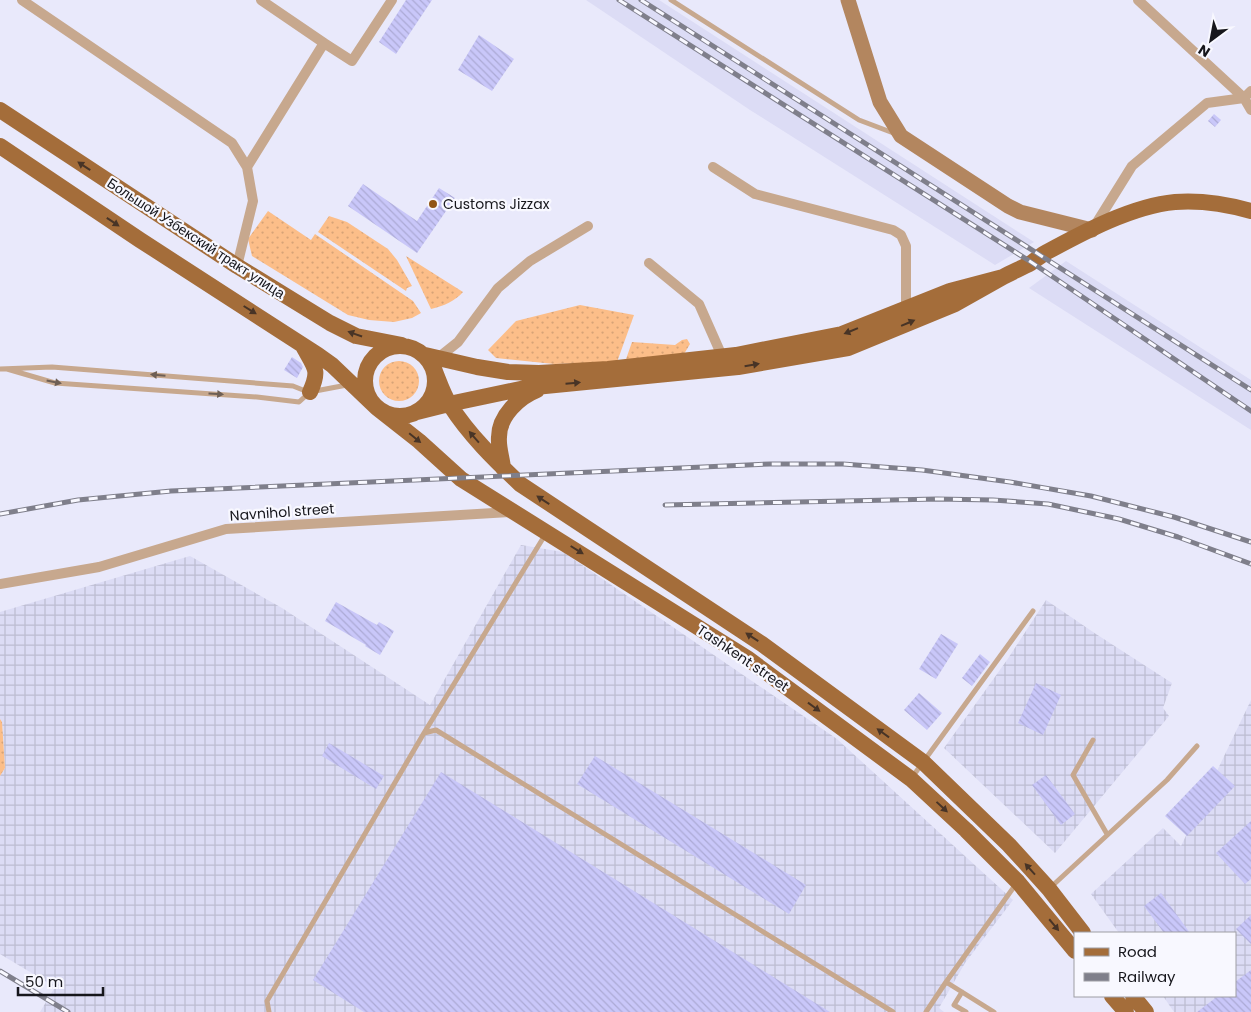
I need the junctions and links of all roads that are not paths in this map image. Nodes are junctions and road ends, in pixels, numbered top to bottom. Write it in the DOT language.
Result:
graph roads {
  1 [pos="22,0"];
  2 [pos="261,0"];
  3 [pos="392,0"];
  4 [pos="671,0"];
  5 [pos="848,0"];
  6 [pos="1138,0"];
  7 [pos="324,43"];
  8 [pos="1247,94"];
  9 [pos="0,110"];
  10 [pos="1251,110"];
  11 [pos="901,136"];
  12 [pos="0,146"];
  13 [pos="247,167"];
  14 [pos="713,168"];
  15 [pos="1251,211"];
  16 [pos="588,226"];
  17 [pos="1092,230"];
  18 [pos="649,263"];
  19 [pos="237,266"];
  20 [pos="1003,277"];
  21 [pos="906,309"];
  22 [pos="300,342"];
  23 [pos="402,345"];
  24 [pos="432,361"];
  25 [pos="721,362"];
  26 [pos="0,368"];
  27 [pos="8,369"];
  28 [pos="358,382"];
  29 [pos="547,385"];
  30 [pos="310,392"];
  31 [pos="449,404"];
  32 [pos="377,408"];
  33 [pos="417,412"];
  34 [pos="503,468"];
  35 [pos="513,512"];
  36 [pos="547,532"];
  37 [pos="0,584"];
  38 [pos="1033,611"];
  39 [pos="424,733"];
  40 [pos="1092,740"];
  41 [pos="1197,746"];
  42 [pos="923,762"];
  43 [pos="911,779"];
  44 [pos="1107,834"];
  45 [pos="1018,882"];
  46 [pos="1048,889"];
  47 [pos="1082,932"];
  48 [pos="1074,949"];
  49 [pos="946,982"];
  50 [pos="962,992"];
  51 [pos="1113,997"];
  52 [pos="1134,997"];
  53 [pos="269,1012"];
  54 [pos="893,1012"];
  55 [pos="926,1012"];
  56 [pos="966,1012"];
  57 [pos="994,1012"];
  58 [pos="1126,1012"];
  59 [pos="1146,1012"];
  1 -- 13 [label="street"];
  2 -- 7 [label="street"];
  3 -- 7 [label="street"];
  4 -- 11 [label="lane"];
  5 -- 11 [label="street"];
  6 -- 8 [label="street"];
  7 -- 13 [label="street"];
  8 -- 10 [label="street"];
  8 -- 17 [label="street"];
  19 -- 9 [label="main road, Большой Узбекский тракт улица, one-way"];
  11 -- 17 [label="street"];
  12 -- 22 [label="main road, one-way"];
  13 -- 19 [label="street"];
  14 -- 21 [label="street"];
  15 -- 17 [label="main road"];
  16 -- 24 [label="street"];
  17 -- 20 [label="main road"];
  18 -- 25 [label="street"];
  23 -- 19 [label="main road, Большой Узбекский тракт улица, one-way"];
  20 -- 21 [label="main road"];
  25 -- 20 [label="main road, one-way"];
  21 -- 25 [label="main road, one-way"];
  22 -- 28 [label="main road"];
  22 -- 30 [label="main road"];
  23 -- 24 [label="main road"];
  23 -- 28 [label="main road"];
  24 -- 25 [label="main road"];
  24 -- 31 [label="main road, Tashkent street"];
  24 -- 33 [label="main road"];
  29 -- 25 [label="main road, one-way"];
  26 -- 27 [label="lane"];
  30 -- 27 [label="lane, one-way"];
  27 -- 30 [label="lane, one-way"];
  28 -- 30 [label="lane"];
  28 -- 32 [label="main road"];
  29 -- 31 [label="main road"];
  29 -- 34 [label="main road"];
  31 -- 33 [label="main road"];
  34 -- 31 [label="main road, Tashkent street, one-way"];
  32 -- 33 [label="main road"];
  32 -- 35 [label="main road, Tashkent street, one-way"];
  42 -- 34 [label="main road, Tashkent street, one-way"];
  35 -- 36 [label="main road, Tashkent street"];
  35 -- 37 [label="street, Navnihol street"];
  36 -- 39 [label="lane"];
  36 -- 43 [label="main road, Tashkent street, one-way"];
  38 -- 42 [label="lane"];
  39 -- 53 [label="lane"];
  39 -- 54 [label="lane"];
  40 -- 44 [label="lane"];
  41 -- 44 [label="lane"];
  42 -- 43 [label="lane"];
  46 -- 42 [label="main road, Tashkent street, one-way"];
  43 -- 45 [label="main road, Tashkent street, one-way"];
  44 -- 46 [label="lane"];
  45 -- 48 [label="main road, Tashkent street, one-way"];
  45 -- 49 [label="lane"];
  46 -- 47 [label="main road, Tashkent street"];
  49 -- 50 [label="lane"];
  49 -- 55 [label="lane"];
  50 -- 56 [label="lane"];
  50 -- 57 [label="lane"];
  51 -- 58 [label="main road"];
  52 -- 59 [label="main road"];
}
